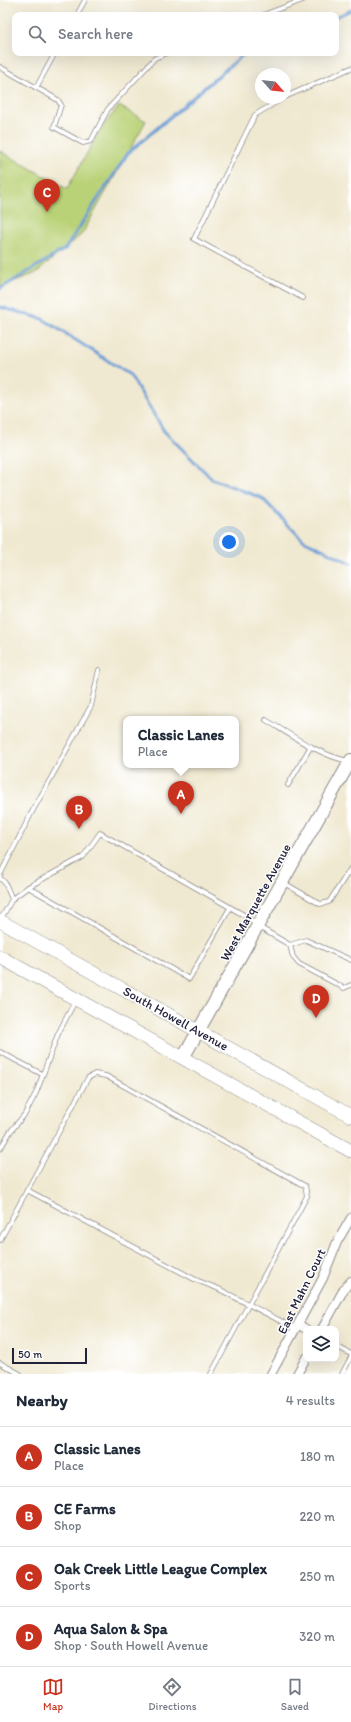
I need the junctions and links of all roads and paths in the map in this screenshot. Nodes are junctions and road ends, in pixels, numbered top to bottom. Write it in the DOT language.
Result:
graph roads {
  1 [pos="85,0"];
  2 [pos="303,0"];
  3 [pos="79,12"];
  4 [pos="271,12"];
  5 [pos="53,56"];
  6 [pos="160,56"];
  7 [pos="0,68"];
  8 [pos="351,68"];
  9 [pos="36,88"];
  10 [pos="291,94"];
  11 [pos="273,104"];
  12 [pos="303,298"];
  13 [pos="99,670"];
  14 [pos="266,720"];
  15 [pos="311,746"];
  16 [pos="351,761"];
  17 [pos="288,785"];
  18 [pos="351,868"];
  19 [pos="0,877"];
  20 [pos="282,882"];
  21 [pos="28,887"];
  22 [pos="12,899"];
  23 [pos="230,908"];
  24 [pos="0,921"];
  25 [pos="257,926"];
  26 [pos="290,945"];
  27 [pos="0,957"];
  28 [pos="351,960"];
  29 [pos="351,985"];
  30 [pos="77,999"];
  31 [pos="199,1030"];
  32 [pos="0,1052"];
  33 [pos="183,1058"];
  34 [pos="42,1074"];
  35 [pos="351,1116"];
  36 [pos="0,1149"];
  37 [pos="351,1151"];
  38 [pos="27,1190"];
  39 [pos="351,1218"];
  40 [pos="0,1240"];
  41 [pos="351,1281"];
  42 [pos="249,1305"];
  43 [pos="324,1326"];
  44 [pos="300,1328"];
  45 [pos="339,1348"];
  46 [pos="351,1354"];
  47 [pos="351,1357"];
  48 [pos="304,1362"];
  49 [pos="0,1363"];
  50 [pos="20,1374"];
  51 [pos="211,1374"];
  52 [pos="271,1374"];
  53 [pos="297,1374"];
  54 [pos="342,1374"];
  1 -- 3 [label="lane"];
  2 -- 4 [label="lane"];
  5 -- 9 [label="lane"];
  6 -- 9 [label="lane"];
  7 -- 9 [label="lane"];
  8 -- 10 [label="lane"];
  11 -- 12 [label="lane"];
  13 -- 19 [label="lane"];
  14 -- 15 [label="lane"];
  15 -- 16 [label="lane"];
  15 -- 17 [label="lane"];
  16 -- 20 [label="street, West Marquette Avenue"];
  18 -- 20 [label="lane"];
  19 -- 22 [label="lane"];
  20 -- 25 [label="street, West Marquette Avenue"];
  21 -- 22 [label="lane"];
  21 -- 23 [label="lane"];
  21 -- 23 [label="lane"];
  22 -- 24 [label="lane"];
  23 -- 25 [label="lane"];
  24 -- 31 [label="main road, South Howell Avenue"];
  25 -- 26 [label="lane"];
  25 -- 31 [label="street, West Marquette Avenue"];
  26 -- 28 [label="lane"];
  26 -- 29 [label="lane"];
  27 -- 30 [label="main road"];
  30 -- 33 [label="main road"];
  30 -- 34 [label="lane"];
  31 -- 33 [label="street, West Marquette Avenue"];
  31 -- 35 [label="main road, South Howell Avenue"];
  32 -- 34 [label="lane"];
  33 -- 37 [label="main road"];
  34 -- 36 [label="lane"];
  38 -- 40 [label="lane"];
  38 -- 42 [label="lane"];
  38 -- 42 [label="lane"];
  39 -- 44 [label="street, East Mahn Court"];
  41 -- 43 [label="street"];
  42 -- 44 [label="lane"];
  42 -- 51 [label="lane"];
  44 -- 52 [label="street, East Mahn Court"];
  45 -- 46 [label="lane"];
  47 -- 54 [label="lane"];
  48 -- 53 [label="street"];
  49 -- 50 [label="lane"];
}
